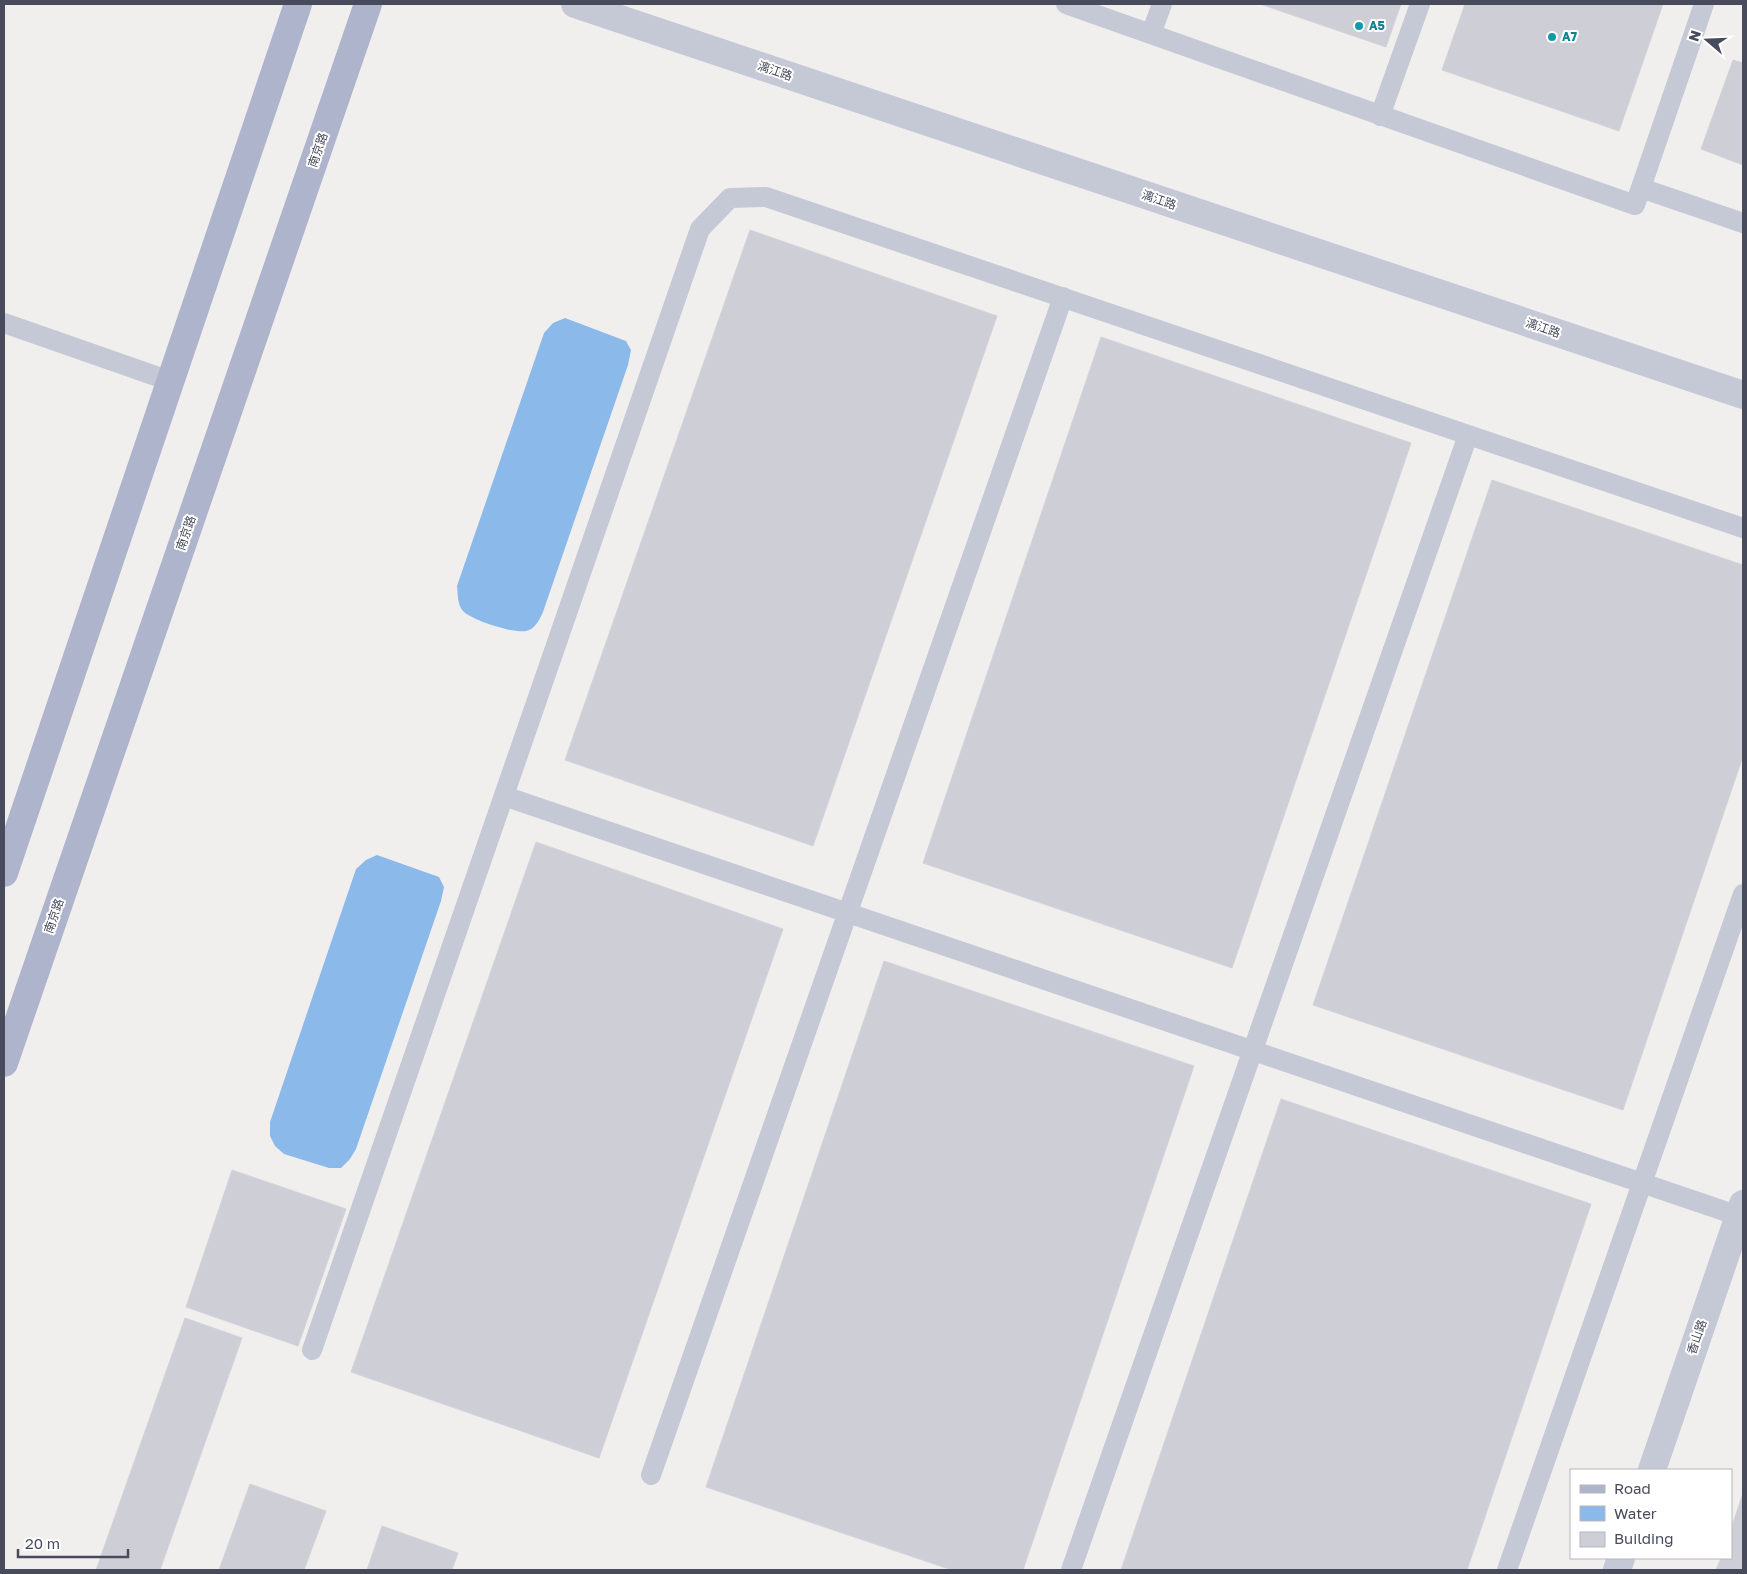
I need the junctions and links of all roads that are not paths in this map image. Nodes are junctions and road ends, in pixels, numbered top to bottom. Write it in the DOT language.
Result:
graph roads {
  1 [pos="298,4"];
  2 [pos="368,4"];
  3 [pos="575,4"];
  4 [pos="623,4"];
  5 [pos="1066,4"];
  6 [pos="1162,4"];
  7 [pos="1420,4"];
  8 [pos="1704,4"];
  9 [pos="1151,34"];
  10 [pos="733,57"];
  11 [pos="1380,116"];
  12 [pos="1641,188"];
  13 [pos="1743,224"];
  14 [pos="1063,297"];
  15 [pos="4,323"];
  16 [pos="170,381"];
  17 [pos="1743,395"];
  18 [pos="1468,435"];
  19 [pos="1743,528"];
  20 [pos="504,796"];
  21 [pos="4,873"];
  22 [pos="1743,894"];
  23 [pos="848,912"];
  24 [pos="1252,1050"];
  25 [pos="4,1063"];
  26 [pos="1642,1183"];
  27 [pos="1741,1210"];
  28 [pos="312,1350"];
  29 [pos="1652,1469"];
  30 [pos="652,1475"];
  31 [pos="1071,1570"];
  32 [pos="1507,1570"];
  1 -- 16 [label="main road"];
  2 -- 25 [label="main road, 南京路"];
  3 -- 10 [label="street, 漓江路"];
  4 -- 10 [label="street"];
  5 -- 9 [label="lane"];
  6 -- 9 [label="lane"];
  7 -- 11 [label="lane"];
  8 -- 12 [label="lane"];
  9 -- 11 [label="lane"];
  10 -- 17 [label="street, 漓江路"];
  11 -- 12 [label="lane"];
  12 -- 13 [label="lane"];
  14 -- 18 [label="lane"];
  14 -- 20 [label="lane"];
  14 -- 23 [label="lane"];
  15 -- 16 [label="lane"];
  16 -- 21 [label="main road"];
  18 -- 19 [label="lane"];
  18 -- 24 [label="lane"];
  20 -- 23 [label="lane"];
  20 -- 28 [label="lane"];
  22 -- 26 [label="lane"];
  23 -- 24 [label="lane"];
  23 -- 30 [label="lane"];
  24 -- 26 [label="lane"];
  24 -- 31 [label="lane"];
  26 -- 27 [label="lane"];
  26 -- 32 [label="lane"];
  27 -- 29 [label="street, 香山路"];
}
